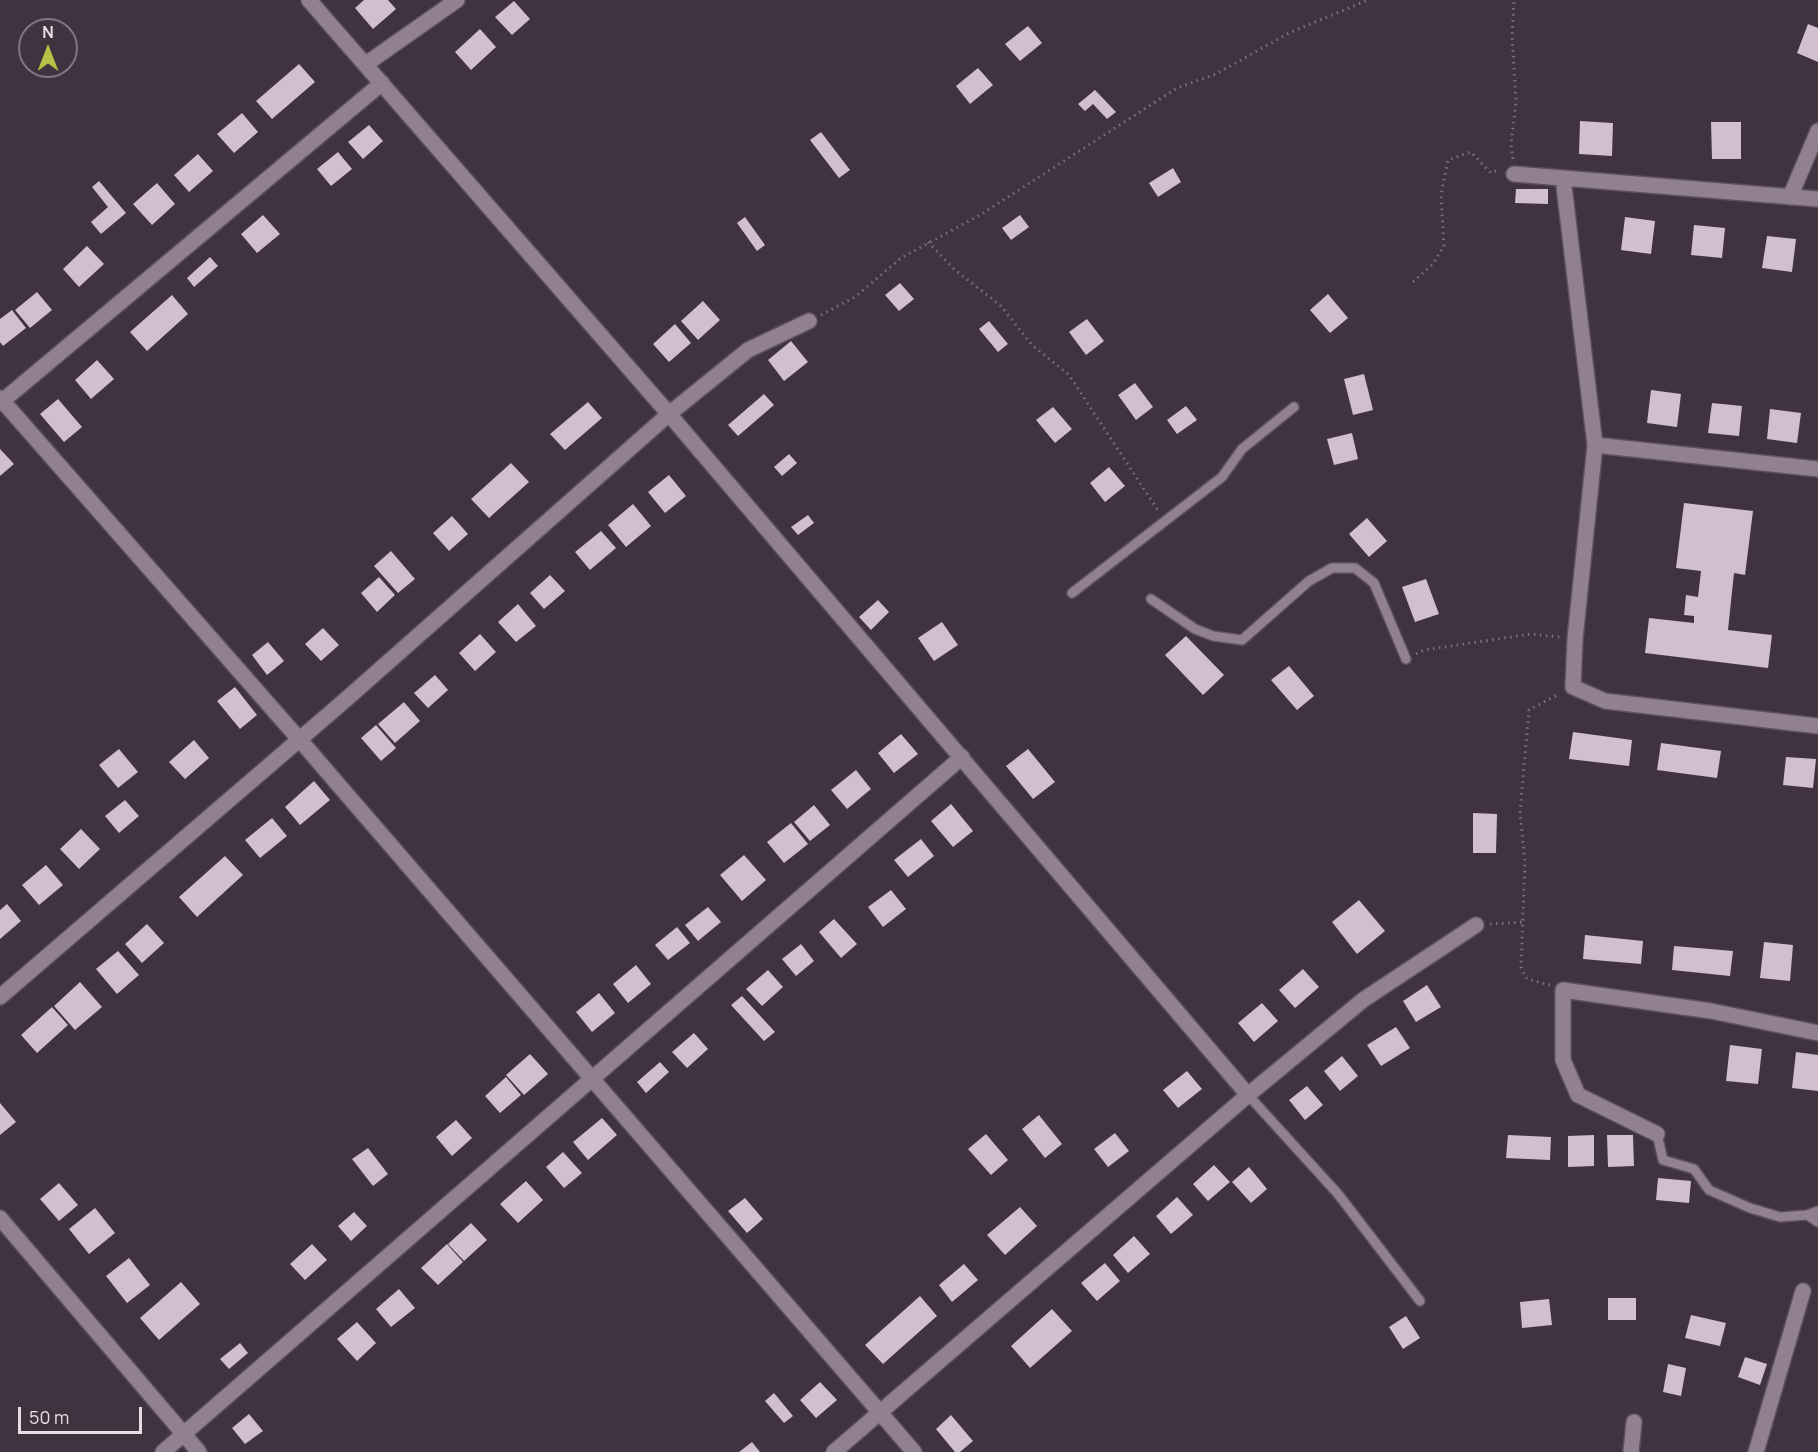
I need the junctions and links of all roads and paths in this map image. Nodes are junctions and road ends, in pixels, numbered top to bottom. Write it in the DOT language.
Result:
graph roads {
  1 [pos="309,0"];
  2 [pos="457,0"];
  3 [pos="1368,0"];
  4 [pos="1514,0"];
  5 [pos="366,64"];
  6 [pos="382,83"];
  7 [pos="1818,131"];
  8 [pos="1514,168"];
  9 [pos="1563,178"];
  10 [pos="1790,197"];
  11 [pos="1818,199"];
  12 [pos="928,242"];
  13 [pos="1413,282"];
  14 [pos="809,321"];
  15 [pos="1,401"];
  16 [pos="1294,407"];
  17 [pos="669,414"];
  18 [pos="1595,446"];
  19 [pos="1818,470"];
  20 [pos="1164,519"];
  21 [pos="1072,593"];
  22 [pos="1151,599"];
  23 [pos="1575,639"];
  24 [pos="1406,659"];
  25 [pos="1573,687"];
  26 [pos="1818,726"];
  27 [pos="299,739"];
  28 [pos="962,758"];
  29 [pos="1523,922"];
  30 [pos="1476,925"];
  31 [pos="1563,990"];
  32 [pos="0,997"];
  33 [pos="1818,1033"];
  34 [pos="593,1077"];
  35 [pos="1248,1095"];
  36 [pos="1657,1134"];
  37 [pos="1818,1211"];
  38 [pos="1808,1215"];
  39 [pos="0,1218"];
  40 [pos="1818,1222"];
  41 [pos="1803,1291"];
  42 [pos="1420,1300"];
  43 [pos="880,1412"];
  44 [pos="1634,1422"];
  45 [pos="184,1434"];
  46 [pos="163,1452"];
  47 [pos="199,1452"];
  48 [pos="834,1452"];
  49 [pos="914,1452"];
  50 [pos="1632,1452"];
  51 [pos="1756,1452"];
  1 -- 5 [label="street"];
  2 -- 5 [label="street"];
  3 -- 12 [label="path"];
  4 -- 8 [label="path"];
  5 -- 6 [label="street"];
  6 -- 15 [label="street"];
  6 -- 17 [label="street"];
  7 -- 10 [label="street"];
  8 -- 9 [label="street"];
  8 -- 13 [label="path"];
  9 -- 10 [label="street"];
  9 -- 18 [label="street"];
  10 -- 11 [label="street"];
  12 -- 14 [label="path"];
  12 -- 20 [label="path"];
  14 -- 17 [label="street"];
  15 -- 27 [label="street"];
  16 -- 20 [label="lane"];
  17 -- 27 [label="street"];
  17 -- 28 [label="street"];
  18 -- 19 [label="street"];
  18 -- 23 [label="street"];
  20 -- 21 [label="lane"];
  22 -- 24 [label="lane"];
  23 -- 24 [label="path"];
  23 -- 25 [label="street"];
  25 -- 26 [label="street"];
  25 -- 29 [label="path"];
  27 -- 32 [label="street"];
  27 -- 34 [label="street"];
  28 -- 34 [label="street"];
  28 -- 35 [label="street"];
  29 -- 30 [label="path"];
  29 -- 31 [label="path"];
  30 -- 35 [label="street"];
  31 -- 33 [label="street"];
  31 -- 36 [label="street"];
  34 -- 43 [label="street"];
  34 -- 45 [label="street"];
  35 -- 42 [label="lane"];
  35 -- 43 [label="street"];
  36 -- 38 [label="lane"];
  37 -- 38 [label="lane"];
  38 -- 40 [label="lane"];
  39 -- 45 [label="street"];
  41 -- 51 [label="street"];
  43 -- 48 [label="street"];
  43 -- 49 [label="street"];
  44 -- 50 [label="street"];
  45 -- 46 [label="street"];
  45 -- 47 [label="street"];
}
